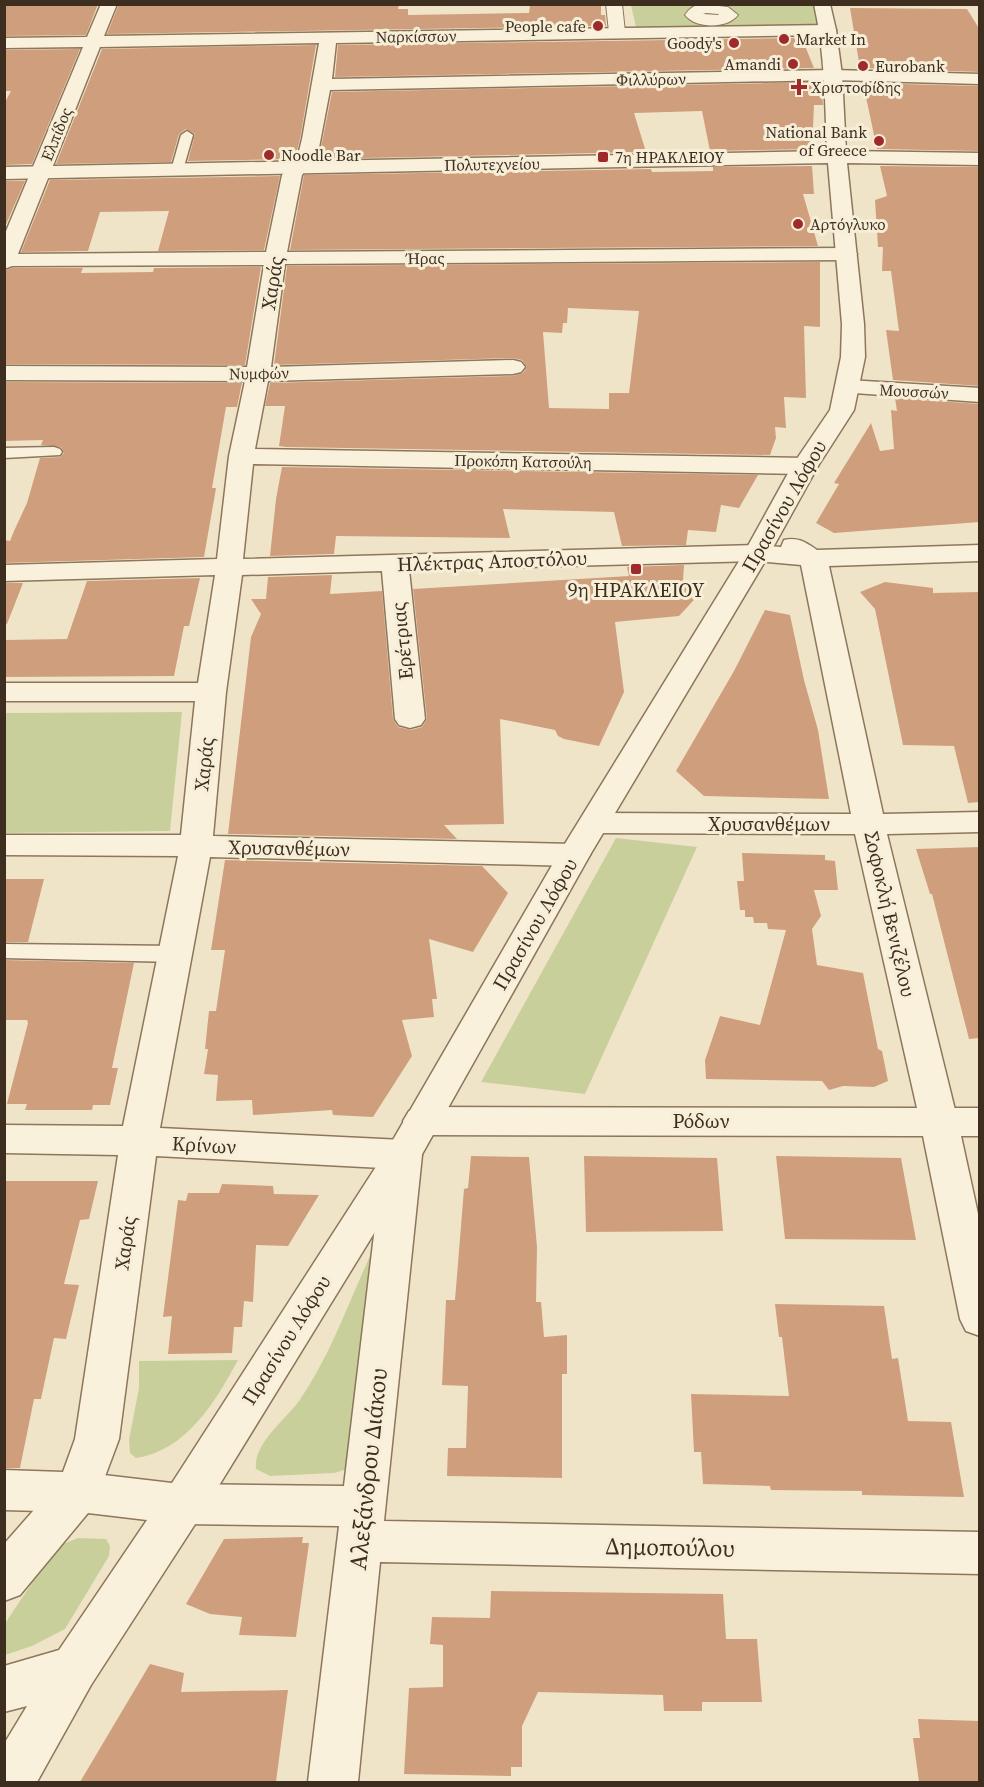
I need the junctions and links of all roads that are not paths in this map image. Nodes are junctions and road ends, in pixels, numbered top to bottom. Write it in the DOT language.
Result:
graph roads {
  1 [pos="109,4"];
  2 [pos="614,4"];
  3 [pos="822,4"];
  4 [pos="713,16"];
  5 [pos="828,30"];
  6 [pos="618,32"];
  7 [pos="328,38"];
  8 [pos="94,42"];
  9 [pos="4,43"];
  10 [pos="833,75"];
  11 [pos="980,79"];
  12 [pos="322,85"];
  13 [pos="187,135"];
  14 [pos="837,157"];
  15 [pos="980,159"];
  16 [pos="294,168"];
  17 [pos="177,170"];
  18 [pos="4,173"];
  19 [pos="40,173"];
  20 [pos="846,254"];
  21 [pos="275,260"];
  22 [pos="5,261"];
  23 [pos="513,367"];
  24 [pos="4,373"];
  25 [pos="258,374"];
  26 [pos="848,387"];
  27 [pos="980,394"];
  28 [pos="54,452"];
  29 [pos="4,453"];
  30 [pos="241,456"];
  31 [pos="805,466"];
  32 [pos="763,542"];
  33 [pos="980,554"];
  34 [pos="811,558"];
  35 [pos="395,564"];
  36 [pos="228,569"];
  37 [pos="4,573"];
  38 [pos="4,692"];
  39 [pos="211,692"];
  40 [pos="410,719"];
  41 [pos="980,822"];
  42 [pos="595,823"];
  43 [pos="869,824"];
  44 [pos="4,845"];
  45 [pos="196,846"];
  46 [pos="574,855"];
  47 [pos="4,951"];
  48 [pos="176,954"];
  49 [pos="939,1122"];
  50 [pos="980,1122"];
  51 [pos="412,1138"];
  52 [pos="4,1139"];
  53 [pos="139,1141"];
  54 [pos="980,1320"];
  55 [pos="4,1490"];
  56 [pos="78,1492"];
  57 [pos="183,1504"];
  58 [pos="362,1524"];
  59 [pos="980,1553"];
  60 [pos="4,1580"];
  61 [pos="74,1670"];
  62 [pos="4,1689"];
  63 [pos="10,1782"];
  64 [pos="333,1782"];
  1 -- 8 [label="street, Ελπίδος"];
  2 -- 6 [label="street"];
  3 -- 5 [label="street, Πρασίνου Λόφου"];
  4 -- 5 [label="street, Ναρκίσσων"];
  4 -- 6 [label="street, Ναρκίσσων"];
  5 -- 10 [label="street, Πρασίνου Λόφου"];
  6 -- 7 [label="street, Ναρκίσσων"];
  7 -- 8 [label="street, Ναρκίσσων"];
  7 -- 12 [label="street, Χαράς"];
  8 -- 9 [label="street, Ναρκίσσων"];
  8 -- 19 [label="street, Ελπίδος"];
  10 -- 11 [label="street, Φιλλύρων"];
  10 -- 12 [label="street, Φιλλύρων"];
  10 -- 14 [label="street, Πρασίνου Λόφου"];
  12 -- 16 [label="street, Χαράς"];
  13 -- 17 [label="lane"];
  14 -- 15 [label="street, Πολυτεχνείου"];
  14 -- 16 [label="street, Πολυτεχνείου"];
  14 -- 20 [label="street, Πρασίνου Λόφου"];
  16 -- 17 [label="street, Πολυτεχνείου"];
  16 -- 21 [label="street, Χαράς"];
  17 -- 19 [label="street, Πολυτεχνείου"];
  18 -- 19 [label="street, Πολυτεχνείου"];
  19 -- 22 [label="street, Ελπίδος"];
  20 -- 21 [label="street, Ήρας"];
  20 -- 26 [label="street, Πρασίνου Λόφου"];
  21 -- 22 [label="street, Ήρας"];
  21 -- 25 [label="street, Χαράς"];
  23 -- 25 [label="street, Νυμφών"];
  24 -- 25 [label="street, Νυμφών"];
  25 -- 30 [label="street, Χαράς"];
  26 -- 27 [label="street, Μουσσών"];
  26 -- 31 [label="street, Πρασίνου Λόφου"];
  28 -- 29 [label="lane"];
  30 -- 31 [label="street, Προκόπη Κατσούλη"];
  30 -- 36 [label="street, Χαράς"];
  31 -- 32 [label="street, Πρασίνου Λόφου"];
  32 -- 34 [label="street, Ηλέκτρας Αποστόλου"];
  32 -- 35 [label="street, Ηλέκτρας Αποστόλου"];
  32 -- 42 [label="street, Πρασίνου Λόφου"];
  33 -- 34 [label="street, Ηλέκτρας Αποστόλου"];
  34 -- 43 [label="street, Σοφοκλή Βενιζέλου"];
  35 -- 36 [label="street, Ηλέκτρας Αποστόλου"];
  35 -- 40 [label="street, Ερέτριας"];
  36 -- 37 [label="street, Ηλέκτρας Αποστόλου"];
  36 -- 39 [label="street, Χαράς"];
  38 -- 39 [label="street"];
  39 -- 45 [label="street, Χαράς"];
  41 -- 43 [label="street, Χρυσανθέμων"];
  42 -- 43 [label="street, Χρυσανθέμων"];
  42 -- 46 [label="street, Πρασίνου Λόφου"];
  43 -- 49 [label="street, Σοφοκλή Βενιζέλου"];
  44 -- 45 [label="street, Χρυσανθέμων"];
  45 -- 46 [label="street, Χρυσανθέμων"];
  45 -- 48 [label="street, Χαράς"];
  46 -- 51 [label="street, Πρασίνου Λόφου"];
  47 -- 48 [label="lane"];
  48 -- 53 [label="street, Χαράς"];
  49 -- 50 [label="street, Ρόδων"];
  49 -- 51 [label="street, Ρόδων"];
  49 -- 54 [label="street, Σοφοκλή Βενιζέλου"];
  51 -- 53 [label="street, Κρίνων"];
  51 -- 57 [label="street, Πρασίνου Λόφου"];
  51 -- 58 [label="street, Αλεξάνδρου Διάκου"];
  52 -- 53 [label="street, Κρίνων"];
  53 -- 56 [label="street, Χαράς"];
  55 -- 56 [label="street, Δημοπούλου"];
  56 -- 57 [label="street, Δημοπούλου"];
  56 -- 60 [label="street"];
  57 -- 58 [label="street, Δημοπούλου"];
  57 -- 61 [label="street, Πρασίνου Λόφου"];
  58 -- 59 [label="street, Δημοπούλου"];
  58 -- 64 [label="street, Αλεξάνδρου Διάκου"];
  61 -- 62 [label="street"];
  61 -- 63 [label="street, Πρασίνου Λόφου"];
}
